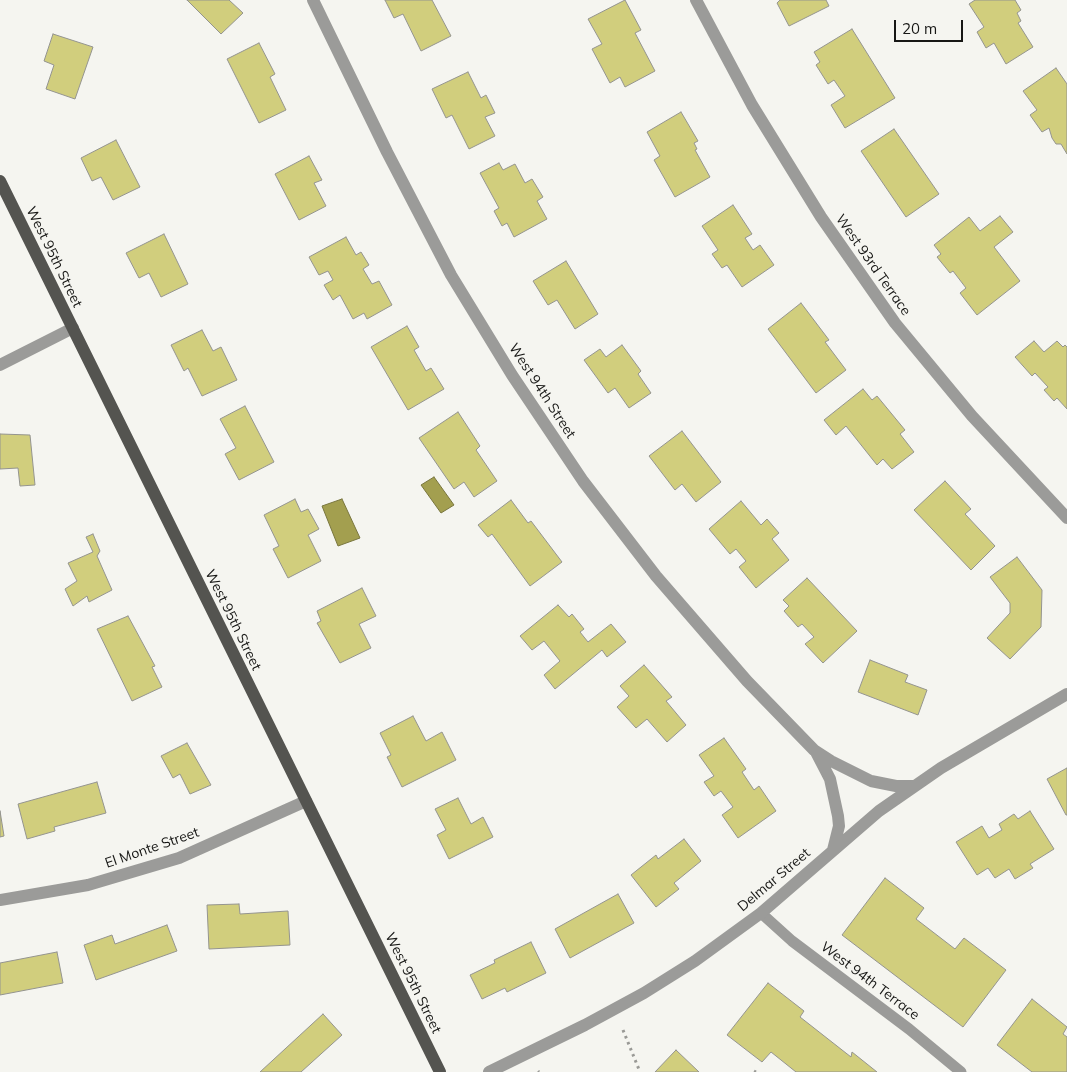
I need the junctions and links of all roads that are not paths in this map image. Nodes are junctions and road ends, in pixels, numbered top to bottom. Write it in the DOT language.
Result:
graph roads {
  1 [pos="313,0"];
  2 [pos="696,0"];
  3 [pos="0,181"];
  4 [pos="73,328"];
  5 [pos="0,365"];
  6 [pos="1067,518"];
  7 [pos="1067,694"];
  8 [pos="814,750"];
  9 [pos="916,786"];
  10 [pos="306,801"];
  11 [pos="833,850"];
  12 [pos="0,900"];
  13 [pos="761,913"];
  14 [pos="440,1072"];
  15 [pos="489,1072"];
  16 [pos="961,1072"];
  1 -- 8 [label="street, West 94th Street"];
  2 -- 6 [label="street, West 93rd Terrace"];
  3 -- 4 [label="main road, West 95th Street"];
  4 -- 5 [label="street"];
  4 -- 10 [label="main road, West 95th Street"];
  7 -- 9 [label="street, Delmar Street"];
  8 -- 9 [label="street, West 94th Street"];
  8 -- 11 [label="street, West 94th Street"];
  9 -- 11 [label="street, Delmar Street"];
  10 -- 12 [label="street, El Monte Street"];
  10 -- 14 [label="main road, West 95th Street"];
  11 -- 13 [label="street, Delmar Street"];
  13 -- 15 [label="street, Delmar Street"];
  13 -- 16 [label="lane, West 94th Terrace"];
}
